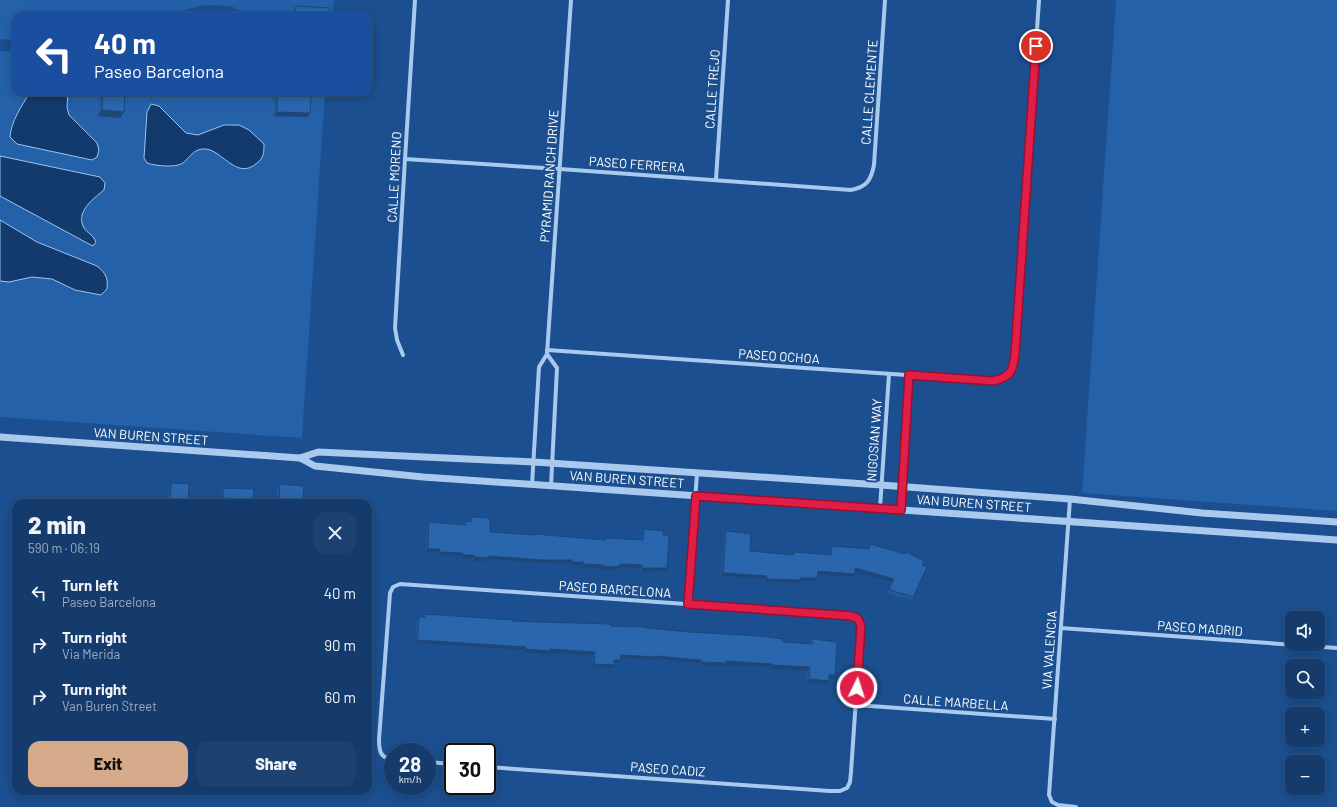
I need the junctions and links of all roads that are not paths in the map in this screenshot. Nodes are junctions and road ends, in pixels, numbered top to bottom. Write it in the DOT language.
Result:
graph roads {
  1 [pos="415,0"];
  2 [pos="571,0"];
  3 [pos="728,0"];
  4 [pos="885,0"];
  5 [pos="1039,0"];
  6 [pos="405,159"];
  7 [pos="560,169"];
  8 [pos="716,179"];
  9 [pos="867,183"];
  10 [pos="547,352"];
  11 [pos="403,354"];
  12 [pos="888,374"];
  13 [pos="909,375"];
  14 [pos="0,437"];
  15 [pos="300,458"];
  16 [pos="534,462"];
  17 [pos="552,463"];
  18 [pos="697,473"];
  19 [pos="532,485"];
  20 [pos="881,485"];
  21 [pos="551,486"];
  22 [pos="902,487"];
  23 [pos="696,496"];
  24 [pos="1070,499"];
  25 [pos="880,508"];
  26 [pos="901,510"];
  27 [pos="1068,522"];
  28 [pos="1337,522"];
  29 [pos="1337,540"];
  30 [pos="688,604"];
  31 [pos="1061,628"];
  32 [pos="1337,648"];
  33 [pos="856,705"];
  34 [pos="1054,719"];
  35 [pos="384,758"];
  36 [pos="496,767"];
  37 [pos="1076,807"];
  1 -- 6 [label="street, CALLE MORENO"];
  2 -- 7 [label="street, PYRAMID RANCH DRIVE"];
  3 -- 8 [label="street, CALLE TREJO"];
  4 -- 9 [label="street, CALLE CLEMENTE"];
  5 -- 13 [label="street, PASEO OCHOA"];
  6 -- 7 [label="street, PASEO FERRERA"];
  6 -- 11 [label="street, CALLE MORENO"];
  7 -- 8 [label="street, PASEO FERRERA"];
  7 -- 10 [label="street, PYRAMID RANCH DRIVE"];
  8 -- 9 [label="street, PASEO FERRERA"];
  10 -- 12 [label="street, PASEO OCHOA"];
  10 -- 16 [label="street, PYRAMID RANCH DRIVE"];
  10 -- 17 [label="street"];
  12 -- 13 [label="street, PASEO OCHOA"];
  12 -- 20 [label="street, NIGOSIAN WAY"];
  13 -- 22 [label="street"];
  14 -- 15 [label="street, VAN BUREN STREET"];
  15 -- 16 [label="street, VAN BUREN STREET"];
  15 -- 19 [label="street, VAN BUREN STREET"];
  16 -- 17 [label="street, VAN BUREN STREET"];
  16 -- 19 [label="street, PYRAMID RANCH DRIVE"];
  17 -- 18 [label="street, VAN BUREN STREET"];
  17 -- 21 [label="street"];
  18 -- 20 [label="street, VAN BUREN STREET"];
  18 -- 23 [label="street"];
  19 -- 21 [label="street, VAN BUREN STREET"];
  20 -- 22 [label="street, VAN BUREN STREET"];
  20 -- 25 [label="street, NIGOSIAN WAY"];
  21 -- 23 [label="street, VAN BUREN STREET"];
  22 -- 24 [label="street, VAN BUREN STREET"];
  22 -- 26 [label="street"];
  23 -- 25 [label="street, VAN BUREN STREET"];
  23 -- 30 [label="street"];
  24 -- 27 [label="street, VIA VALENCIA"];
  24 -- 28 [label="street, VAN BUREN STREET"];
  25 -- 26 [label="street, VAN BUREN STREET"];
  26 -- 27 [label="street, VAN BUREN STREET"];
  27 -- 29 [label="street, VAN BUREN STREET"];
  27 -- 31 [label="street, VIA VALENCIA"];
  30 -- 33 [label="street, PASEO BARCELONA"];
  30 -- 35 [label="street, PASEO BARCELONA"];
  31 -- 32 [label="street, PASEO MADRID"];
  31 -- 34 [label="street, VIA VALENCIA"];
  33 -- 34 [label="street, CALLE MARBELLA"];
  33 -- 36 [label="street, PASEO CADIZ"];
  34 -- 37 [label="street, VIA VALENCIA"];
}
